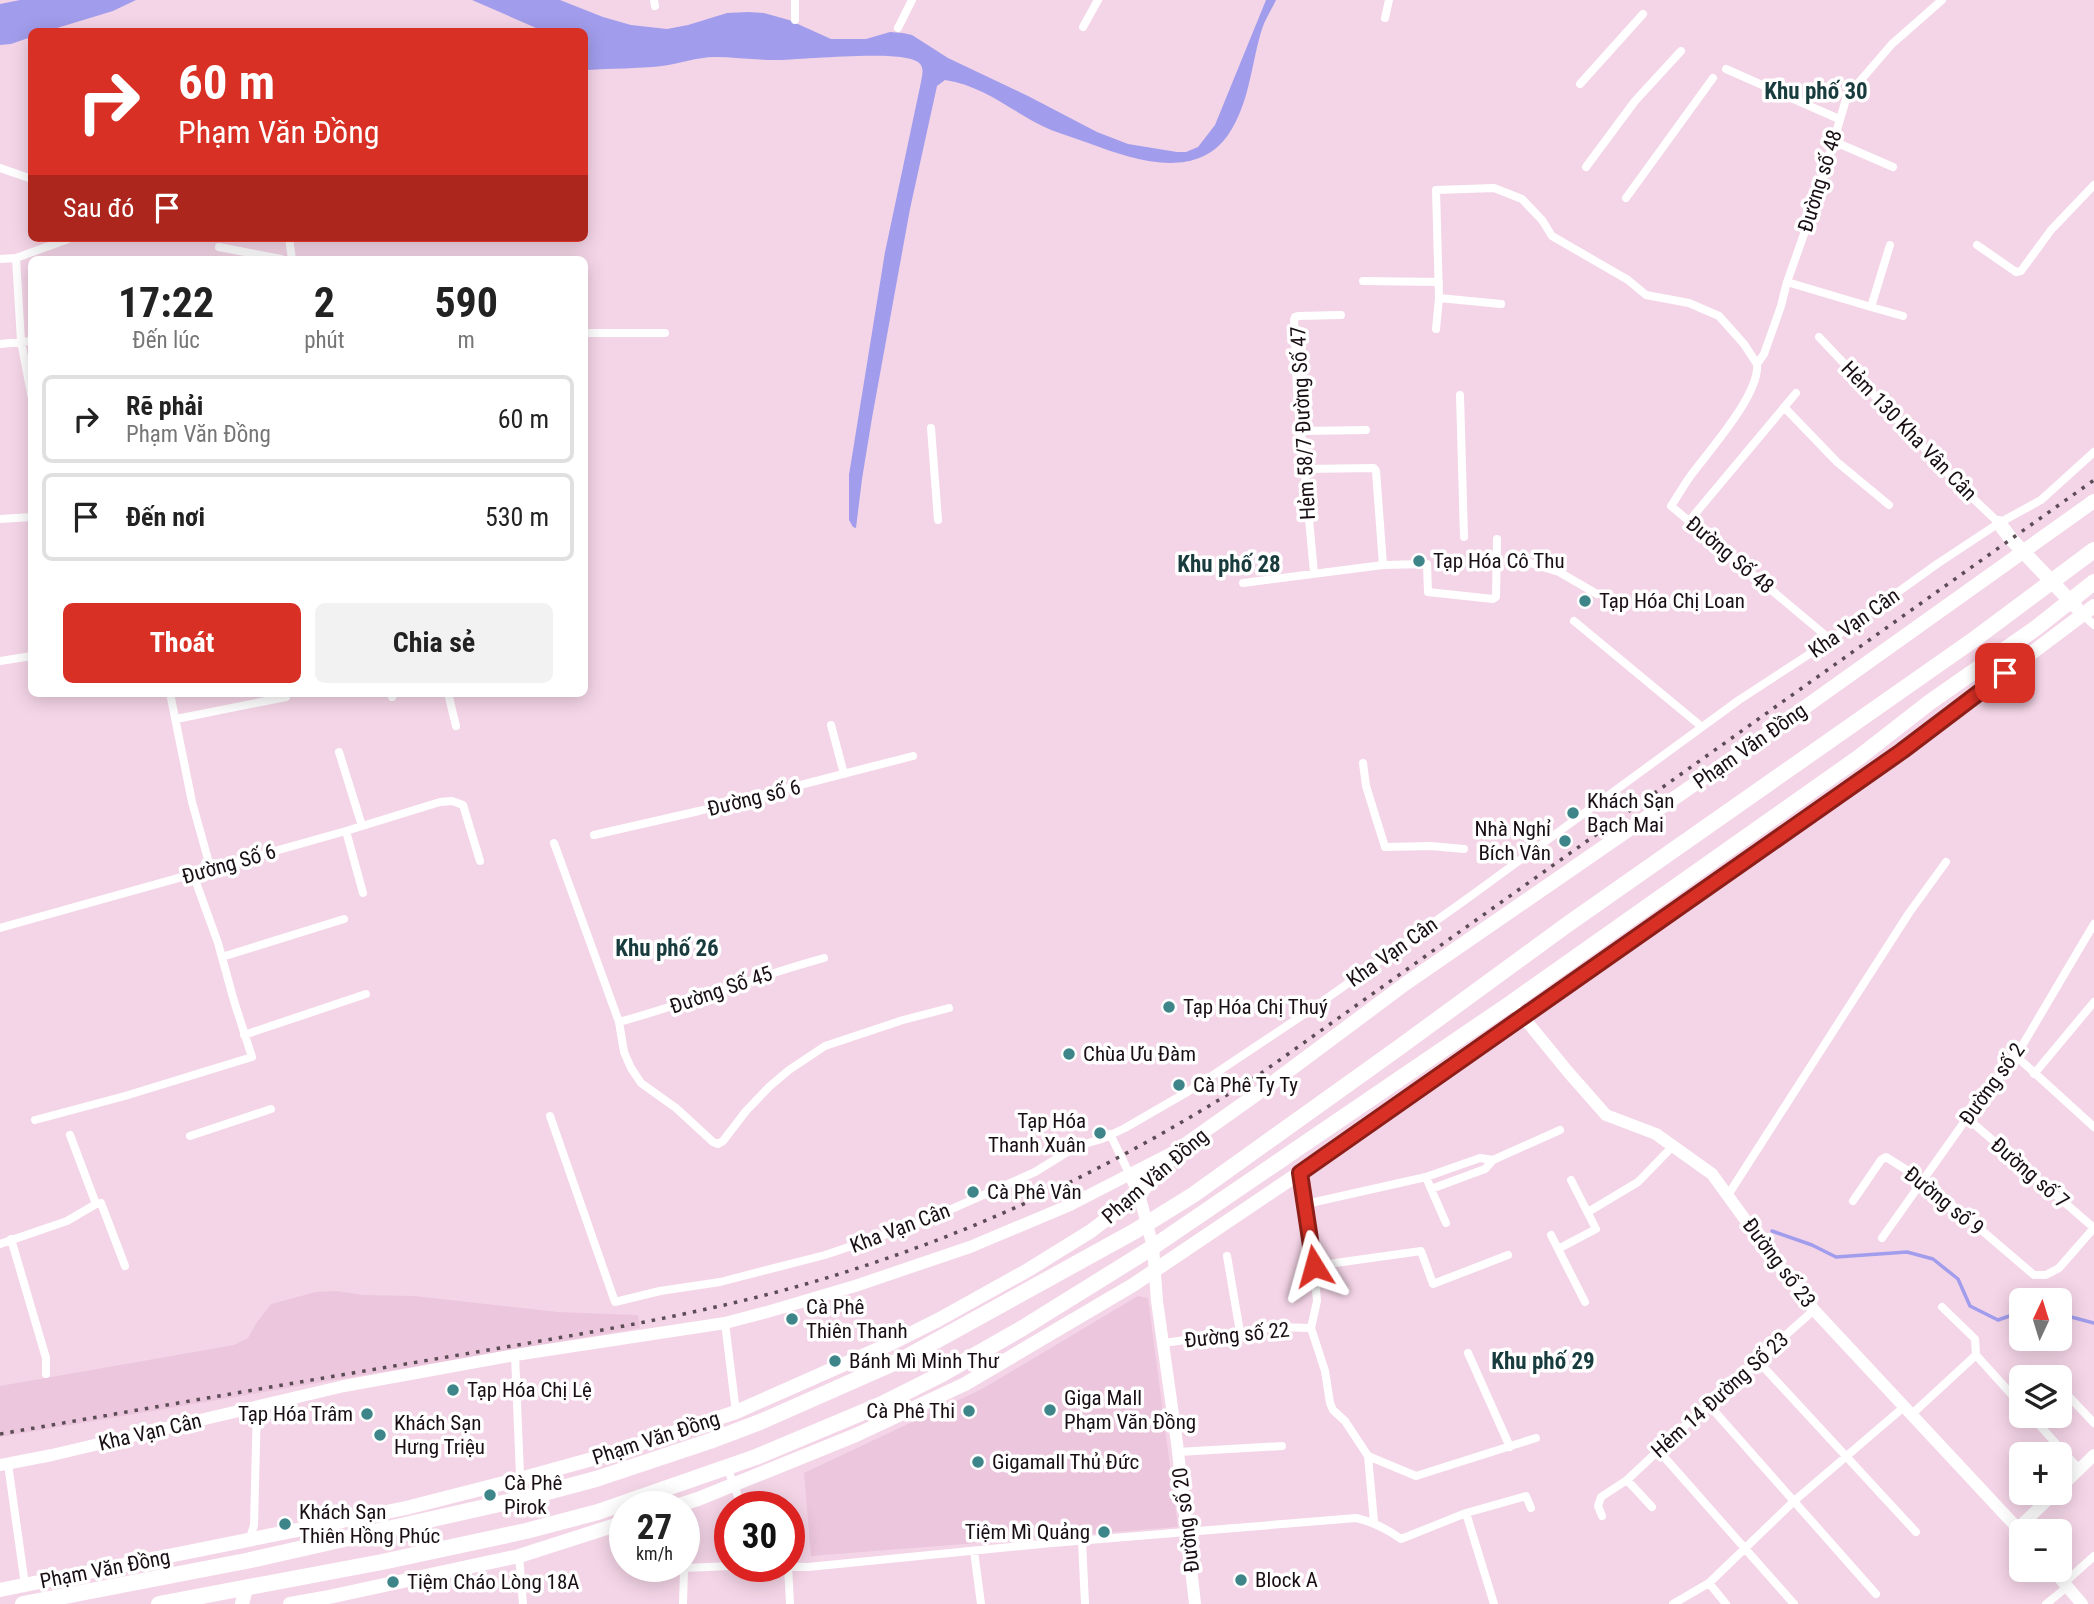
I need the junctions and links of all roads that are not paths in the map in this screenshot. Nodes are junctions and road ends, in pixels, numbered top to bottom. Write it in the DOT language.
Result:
graph roads {
  1 [pos="795,0"];
  2 [pos="912,0"];
  3 [pos="1098,0"];
  4 [pos="1389,0"];
  5 [pos="1942,0"];
  6 [pos="1643,14"];
  7 [pos="1385,18"];
  8 [pos="795,20"];
  9 [pos="1083,27"];
  10 [pos="898,28"];
  11 [pos="1681,51"];
  12 [pos="1726,69"];
  13 [pos="1713,78"];
  14 [pos="1580,84"];
  15 [pos="1839,119"];
  16 [pos="1833,141"];
  17 [pos="1586,167"];
  18 [pos="1893,167"];
  19 [pos="0,169"];
  20 [pos="28,178"];
  21 [pos="2094,185"];
  22 [pos="1626,198"];
  23 [pos="55,242"];
  24 [pos="1889,245"];
  25 [pos="1977,245"];
  26 [pos="219,247"];
  27 [pos="266,256"];
  28 [pos="16,258"];
  29 [pos="0,259"];
  30 [pos="1363,281"];
  31 [pos="1439,282"];
  32 [pos="1787,282"];
  33 [pos="1439,298"];
  34 [pos="1501,304"];
  35 [pos="1871,307"];
  36 [pos="1341,315"];
  37 [pos="1903,317"];
  38 [pos="1436,329"];
  39 [pos="588,333"];
  40 [pos="665,333"];
  41 [pos="1819,337"];
  42 [pos="21,341"];
  43 [pos="28,341"];
  44 [pos="0,344"];
  45 [pos="1764,354"];
  46 [pos="1757,364"];
  47 [pos="28,378"];
  48 [pos="1796,393"];
  49 [pos="1460,395"];
  50 [pos="1784,407"];
  51 [pos="931,428"];
  52 [pos="1366,430"];
  53 [pos="1302,431"];
  54 [pos="2094,452"];
  55 [pos="1304,469"];
  56 [pos="2094,502"];
  57 [pos="1889,505"];
  58 [pos="28,517"];
  59 [pos="0,519"];
  60 [pos="938,520"];
  61 [pos="1689,521"];
  62 [pos="1999,523"];
  63 [pos="1464,537"];
  64 [pos="1497,539"];
  65 [pos="2094,550"];
  66 [pos="2024,553"];
  67 [pos="1524,561"];
  68 [pos="1383,565"];
  69 [pos="1314,573"];
  70 [pos="2051,582"];
  71 [pos="2094,582"];
  72 [pos="1243,583"];
  73 [pos="1597,594"];
  74 [pos="2070,601"];
  75 [pos="2088,610"];
  76 [pos="1574,621"];
  77 [pos="2094,625"];
  78 [pos="1831,640"];
  79 [pos="28,657"];
  80 [pos="0,661"];
  81 [pos="171,697"];
  82 [pos="286,697"];
  83 [pos="449,697"];
  84 [pos="176,719"];
  85 [pos="831,725"];
  86 [pos="456,726"];
  87 [pos="1702,727"];
  88 [pos="339,752"];
  89 [pos="913,756"];
  90 [pos="1363,763"];
  91 [pos="844,774"];
  92 [pos="362,826"];
  93 [pos="346,831"];
  94 [pos="594,835"];
  95 [pos="554,843"];
  96 [pos="1464,849"];
  97 [pos="480,861"];
  98 [pos="1945,862"];
  99 [pos="211,870"];
  100 [pos="193,874"];
  101 [pos="363,893"];
  102 [pos="344,919"];
  103 [pos="2094,924"];
  104 [pos="0,928"];
  105 [pos="222,957"];
  106 [pos="824,958"];
  107 [pos="366,994"];
  108 [pos="2094,1002"];
  109 [pos="1511,1003"];
  110 [pos="949,1007"];
  111 [pos="1524,1017"];
  112 [pos="619,1022"];
  113 [pos="244,1035"];
  114 [pos="2016,1056"];
  115 [pos="2035,1074"];
  116 [pos="271,1109"];
  117 [pos="550,1116"];
  118 [pos="1967,1118"];
  119 [pos="35,1120"];
  120 [pos="2093,1124"];
  121 [pos="1560,1130"];
  122 [pos="71,1135"];
  123 [pos="1110,1135"];
  124 [pos="190,1136"];
  125 [pos="1673,1146"];
  126 [pos="1182,1147"];
  127 [pos="1493,1160"];
  128 [pos="1300,1173"];
  129 [pos="1130,1175"];
  130 [pos="1426,1177"];
  131 [pos="1570,1180"];
  132 [pos="1924,1181"];
  133 [pos="1431,1189"];
  134 [pos="1139,1194"];
  135 [pos="1727,1195"];
  136 [pos="1853,1201"];
  137 [pos="98,1204"];
  138 [pos="1306,1204"];
  139 [pos="1588,1212"];
  140 [pos="1148,1223"];
  141 [pos="1446,1223"];
  142 [pos="2094,1228"];
  143 [pos="1551,1235"];
  144 [pos="1882,1238"];
  145 [pos="11,1239"];
  146 [pos="0,1244"];
  147 [pos="1153,1247"];
  148 [pos="1558,1249"];
  149 [pos="1508,1255"];
  150 [pos="1227,1256"];
  151 [pos="125,1266"];
  152 [pos="1314,1266"];
  153 [pos="1156,1270"];
  154 [pos="1585,1303"];
  155 [pos="1942,1307"];
  156 [pos="1814,1310"];
  157 [pos="725,1323"];
  158 [pos="1311,1328"];
  159 [pos="1021,1329"];
  160 [pos="1240,1332"];
  161 [pos="1164,1343"];
  162 [pos="1032,1345"];
  163 [pos="1468,1353"];
  164 [pos="515,1355"];
  165 [pos="1976,1355"];
  166 [pos="1758,1361"];
  167 [pos="46,1374"];
  168 [pos="2009,1392"];
  169 [pos="2072,1400"];
  170 [pos="1707,1404"];
  171 [pos="257,1406"];
  172 [pos="1908,1410"];
  173 [pos="736,1412"];
  174 [pos="2094,1423"];
  175 [pos="2042,1428"];
  176 [pos="1536,1438"];
  177 [pos="1282,1446"];
  178 [pos="1510,1447"];
  179 [pos="1658,1450"];
  180 [pos="1178,1452"];
  181 [pos="1845,1455"];
  182 [pos="2094,1455"];
  183 [pos="1368,1456"];
  184 [pos="4,1465"];
  185 [pos="727,1467"];
  186 [pos="2080,1469"];
  187 [pos="2072,1477"];
  188 [pos="520,1479"];
  189 [pos="1627,1479"];
  190 [pos="732,1484"];
  191 [pos="736,1491"];
  192 [pos="700,1498"];
  193 [pos="521,1499"];
  194 [pos="1793,1502"];
  195 [pos="2043,1505"];
  196 [pos="1652,1507"];
  197 [pos="1531,1508"];
  198 [pos="1466,1513"];
  199 [pos="1602,1516"];
  200 [pos="2010,1519"];
  201 [pos="2030,1519"];
  202 [pos="1374,1522"];
  203 [pos="609,1527"];
  204 [pos="1916,1532"];
  205 [pos="1188,1533"];
  206 [pos="249,1541"];
  207 [pos="1082,1541"];
  208 [pos="1744,1549"];
  209 [pos="974,1551"];
  210 [pos="519,1556"];
  211 [pos="2094,1556"];
  212 [pos="246,1561"];
  213 [pos="714,1567"];
  214 [pos="805,1567"];
  215 [pos="789,1582"];
  216 [pos="2063,1582"];
  217 [pos="1709,1583"];
  218 [pos="25,1585"];
  219 [pos="2066,1585"];
  220 [pos="246,1588"];
  221 [pos="0,1590"];
  222 [pos="1875,1594"];
  223 [pos="23,1604"];
  224 [pos="159,1604"];
  225 [pos="242,1604"];
  226 [pos="290,1604"];
  227 [pos="523,1604"];
  228 [pos="683,1604"];
  229 [pos="790,1604"];
  230 [pos="981,1604"];
  231 [pos="1086,1604"];
  232 [pos="1189,1604"];
  233 [pos="1195,1604"];
  234 [pos="1493,1604"];
  235 [pos="1673,1604"];
  236 [pos="1726,1604"];
  237 [pos="1794,1604"];
  238 [pos="2046,1604"];
  239 [pos="2082,1604"];
  1 -- 8 [label="street"];
  2 -- 10 [label="street"];
  3 -- 9 [label="street"];
  4 -- 7 [label="street"];
  5 -- 15 [label="street, Đường số 48"];
  6 -- 14 [label="street"];
  11 -- 17 [label="street"];
  12 -- 15 [label="street"];
  13 -- 22 [label="street"];
  15 -- 16 [label="street, Đường số 48"];
  16 -- 18 [label="street"];
  16 -- 32 [label="street, Đường số 48"];
  19 -- 20 [label="street"];
  21 -- 25 [label="street"];
  23 -- 28 [label="street"];
  24 -- 35 [label="street"];
  26 -- 27 [label="street"];
  28 -- 29 [label="street"];
  28 -- 42 [label="street"];
  30 -- 31 [label="street"];
  31 -- 33 [label="street"];
  31 -- 46 [label="street"];
  32 -- 35 [label="street"];
  32 -- 45 [label="street, Đường số 48"];
  33 -- 34 [label="street"];
  33 -- 38 [label="street"];
  35 -- 37 [label="street"];
  36 -- 53 [label="street, Hẻm 58/7 Đường Số 47"];
  39 -- 40 [label="street"];
  41 -- 62 [label="street, Hẻm 130 Kha Vân Cân"];
  42 -- 43 [label="street"];
  42 -- 44 [label="street"];
  42 -- 47 [label="street"];
  45 -- 46 [label="street, Đường Số 48"];
  46 -- 61 [label="street, Đường Số 48"];
  48 -- 50 [label="street"];
  49 -- 63 [label="street"];
  50 -- 57 [label="street"];
  50 -- 61 [label="street"];
  51 -- 60 [label="street"];
  52 -- 53 [label="street"];
  53 -- 55 [label="street, Hẻm 58/7 Đường Số 47"];
  54 -- 62 [label="street, Kha Vạn Cân"];
  55 -- 68 [label="street"];
  55 -- 69 [label="street, Hẻm 58/7 Đường Số 47"];
  56 -- 66 [label="main road, Phạm Văn Đồng"];
  58 -- 59 [label="street"];
  61 -- 78 [label="street, Đường Số 48"];
  62 -- 66 [label="main road"];
  62 -- 78 [label="street, Kha Vạn Cân"];
  64 -- 68 [label="street"];
  65 -- 70 [label="highway, Phạm Văn Đồng"];
  66 -- 70 [label="main road"];
  66 -- 126 [label="main road, Phạm Văn Đồng"];
  67 -- 73 [label="street"];
  68 -- 69 [label="street"];
  69 -- 72 [label="street"];
  70 -- 74 [label="main road"];
  70 -- 140 [label="highway, Phạm Văn Đồng"];
  71 -- 74 [label="highway"];
  74 -- 75 [label="main road"];
  74 -- 109 [label="highway"];
  75 -- 77 [label="street"];
  75 -- 111 [label="main road"];
  76 -- 87 [label="street"];
  78 -- 87 [label="street, Kha Vạn Cân"];
  79 -- 80 [label="street"];
  81 -- 84 [label="street"];
  82 -- 84 [label="street"];
  83 -- 86 [label="street"];
  84 -- 99 [label="street"];
  85 -- 91 [label="street"];
  87 -- 123 [label="street, Kha Vạn Cân"];
  88 -- 92 [label="street"];
  89 -- 91 [label="street, Đường số 6"];
  90 -- 96 [label="street"];
  91 -- 94 [label="street, Đường số 6"];
  92 -- 93 [label="street, Đường Số 6"];
  92 -- 97 [label="street, Đường Số 6"];
  93 -- 99 [label="street, Đường Số 6"];
  93 -- 101 [label="street"];
  95 -- 112 [label="street"];
  98 -- 135 [label="street"];
  99 -- 100 [label="street, Đường Số 6"];
  100 -- 104 [label="street, Đường Số 6"];
  100 -- 105 [label="street"];
  102 -- 105 [label="street"];
  103 -- 114 [label="street, Đường số 2"];
  105 -- 113 [label="street"];
  106 -- 112 [label="street, Đường Số 45"];
  107 -- 113 [label="street"];
  108 -- 115 [label="street"];
  109 -- 111 [label="street, Đường số 23"];
  109 -- 147 [label="highway"];
  110 -- 112 [label="street"];
  111 -- 125 [label="street, Đường số 23"];
  111 -- 128 [label="main road"];
  113 -- 119 [label="street"];
  114 -- 115 [label="street"];
  114 -- 118 [label="street, Đường số 2"];
  115 -- 120 [label="street"];
  116 -- 124 [label="street"];
  117 -- 123 [label="street, Kha Vạn Cân"];
  118 -- 132 [label="street, Đường số 2"];
  118 -- 142 [label="street, Đường số 7"];
  121 -- 127 [label="street"];
  122 -- 137 [label="street"];
  123 -- 129 [label="street"];
  125 -- 135 [label="street, Đường số 23"];
  125 -- 139 [label="street"];
  126 -- 129 [label="street, Kha Vạn Cân"];
  126 -- 134 [label="main road, Phạm Văn Đồng"];
  127 -- 130 [label="street"];
  127 -- 133 [label="street"];
  128 -- 138 [label="street, Đường số 22"];
  128 -- 153 [label="main road"];
  129 -- 134 [label="street, Đường số 20"];
  129 -- 157 [label="street, Kha Vạn Cân"];
  130 -- 133 [label="street"];
  130 -- 138 [label="street"];
  131 -- 139 [label="street"];
  132 -- 136 [label="street, Đường số 9"];
  132 -- 142 [label="street, Đường số 9"];
  132 -- 144 [label="street, Đường số 2"];
  133 -- 141 [label="street"];
  134 -- 140 [label="street, Đường số 20"];
  134 -- 173 [label="main road, Phạm Văn Đồng"];
  135 -- 156 [label="street, Đường số 23"];
  137 -- 145 [label="street"];
  137 -- 151 [label="street"];
  138 -- 152 [label="street, Đường số 22"];
  139 -- 148 [label="street"];
  140 -- 147 [label="street, Đường số 20"];
  140 -- 193 [label="highway, Phạm Văn Đồng"];
  143 -- 148 [label="street"];
  145 -- 146 [label="street"];
  145 -- 167 [label="street"];
  147 -- 153 [label="street, Đường số 20"];
  147 -- 159 [label="highway"];
  148 -- 154 [label="street"];
  149 -- 152 [label="street"];
  150 -- 160 [label="street"];
  152 -- 158 [label="street, Đường số 22"];
  153 -- 161 [label="street, Đường số 20"];
  153 -- 162 [label="main road"];
  155 -- 165 [label="street"];
  156 -- 166 [label="street, Hẻm 14 Đường Số 23"];
  156 -- 172 [label="street, Đường số 23"];
  157 -- 164 [label="street, Kha Vạn Cân"];
  157 -- 173 [label="street"];
  158 -- 160 [label="street, Đường số 22"];
  158 -- 183 [label="street, Đường số 22"];
  159 -- 162 [label="main road"];
  159 -- 185 [label="highway"];
  160 -- 161 [label="street, Đường số 22"];
  161 -- 180 [label="street, Đường số 20"];
  162 -- 190 [label="main road"];
  163 -- 178 [label="street"];
  164 -- 171 [label="street, Kha Vạn Cân"];
  164 -- 188 [label="street"];
  165 -- 168 [label="street"];
  165 -- 172 [label="street"];
  166 -- 170 [label="street, Hẻm 14 Đường Số 23"];
  166 -- 181 [label="street"];
  169 -- 174 [label="street"];
  170 -- 179 [label="street, Hẻm 14 Đường Số 23"];
  170 -- 194 [label="street"];
  171 -- 184 [label="street, Kha Vạn Cân"];
  171 -- 206 [label="street"];
  172 -- 181 [label="street"];
  172 -- 200 [label="street, Đường số 23"];
  173 -- 188 [label="main road, Phạm Văn Đồng"];
  175 -- 186 [label="street"];
  176 -- 178 [label="street"];
  177 -- 180 [label="street"];
  178 -- 183 [label="street"];
  179 -- 189 [label="street, Hẻm 14 Đường Số 23"];
  179 -- 208 [label="street"];
  180 -- 205 [label="street, Đường số 20"];
  181 -- 194 [label="street"];
  181 -- 204 [label="street"];
  182 -- 186 [label="street"];
  183 -- 202 [label="street"];
  184 -- 218 [label="street"];
  185 -- 190 [label="street"];
  185 -- 220 [label="highway"];
  186 -- 187 [label="street"];
  188 -- 193 [label="street"];
  188 -- 206 [label="main road, Phạm Văn Đồng"];
  189 -- 196 [label="street"];
  189 -- 199 [label="street, Hẻm 14 Đường Số 23"];
  190 -- 191 [label="street"];
  190 -- 192 [label="main road"];
  193 -- 212 [label="highway, Phạm Văn Đồng"];
  194 -- 208 [label="street"];
  194 -- 222 [label="street"];
  195 -- 201 [label="street"];
  197 -- 198 [label="street"];
  198 -- 202 [label="street"];
  198 -- 234 [label="street"];
  202 -- 205 [label="street"];
  203 -- 210 [label="main road"];
  205 -- 207 [label="street"];
  205 -- 233 [label="street, Đường số 20"];
  206 -- 212 [label="main road"];
  206 -- 218 [label="main road, Phạm Văn Đồng"];
  207 -- 209 [label="street"];
  207 -- 231 [label="street"];
  208 -- 217 [label="street"];
  208 -- 237 [label="street"];
  209 -- 214 [label="street"];
  209 -- 230 [label="street"];
  210 -- 226 [label="main road"];
  210 -- 227 [label="street"];
  211 -- 219 [label="street"];
  212 -- 223 [label="highway, Phạm Văn Đồng"];
  213 -- 228 [label="street"];
  215 -- 229 [label="street"];
  216 -- 219 [label="street"];
  217 -- 235 [label="street"];
  217 -- 236 [label="street"];
  218 -- 221 [label="main road, Phạm Văn Đồng"];
  219 -- 238 [label="street"];
  219 -- 239 [label="street"];
  220 -- 224 [label="highway"];
  220 -- 225 [label="main road"];
  232 -- 233 [label="street"];
}
